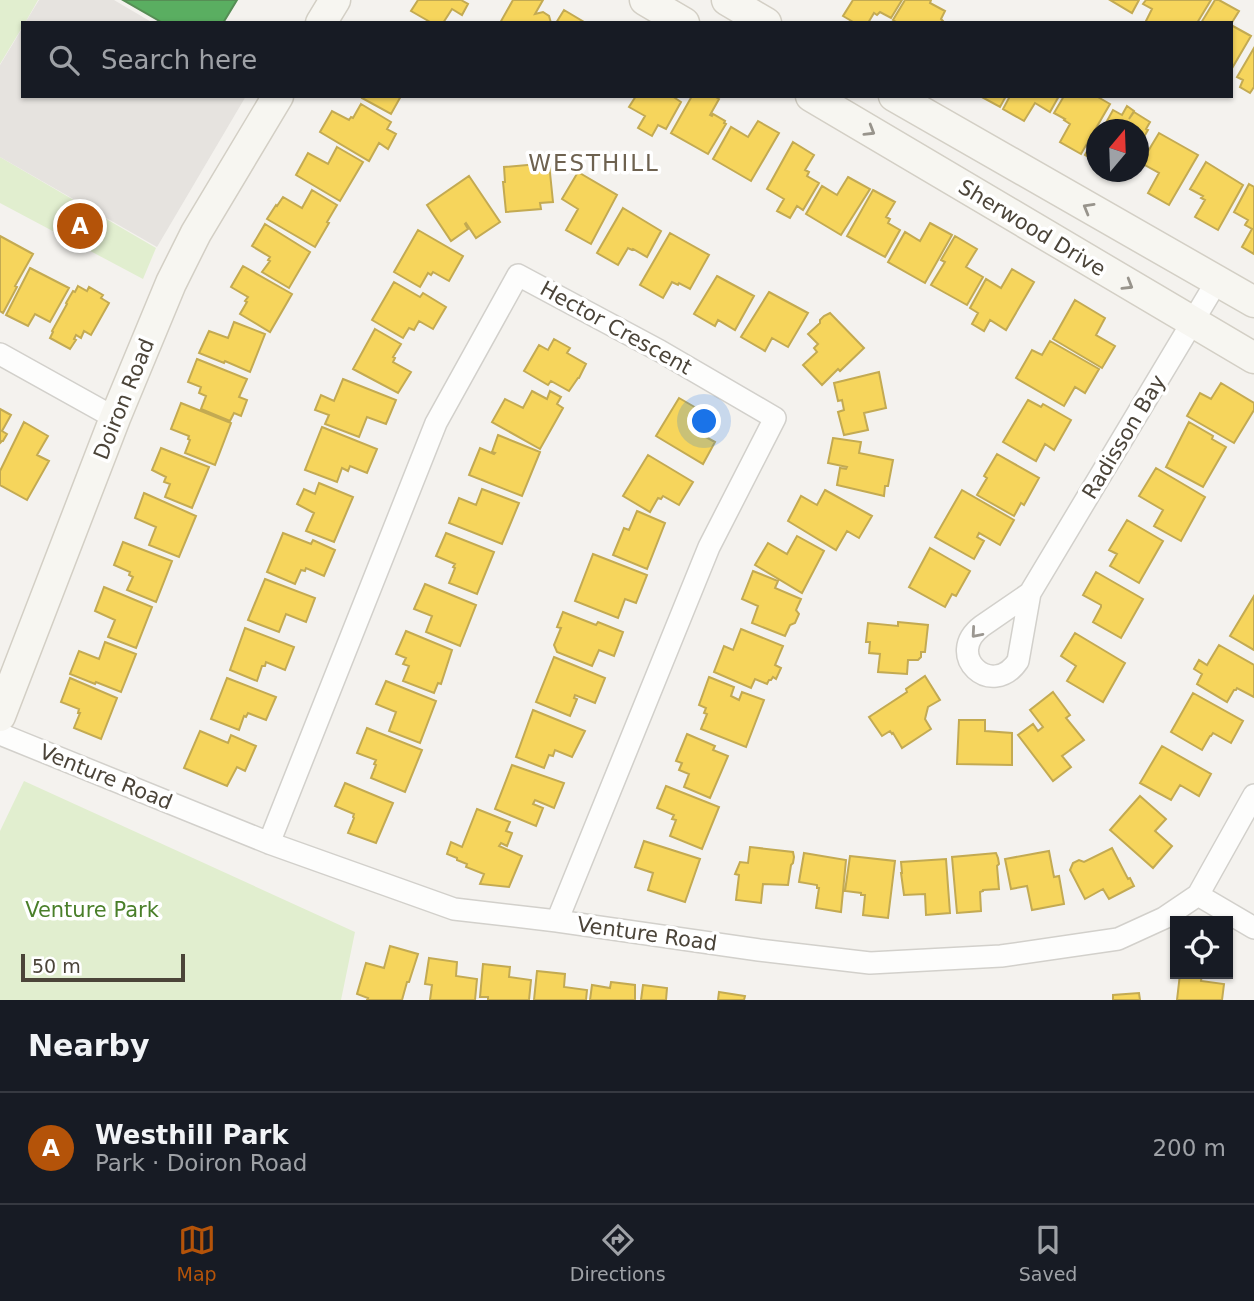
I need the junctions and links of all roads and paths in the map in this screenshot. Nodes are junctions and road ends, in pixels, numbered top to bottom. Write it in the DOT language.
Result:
graph roads {
  1 [pos="335,0"];
  2 [pos="727,0"];
  3 [pos="322,21"];
  4 [pos="763,21"];
  5 [pos="277,98"];
  6 [pos="814,98"];
  7 [pos="897,98"];
  8 [pos="1217,281"];
  9 [pos="1254,302"];
  10 [pos="1192,323"];
  11 [pos="0,354"];
  12 [pos="1254,358"];
  13 [pos="115,418"];
  14 [pos="1030,593"];
  15 [pos="0,716"];
  16 [pos="0,734"];
  17 [pos="1254,795"];
  18 [pos="269,843"];
  19 [pos="1198,895"];
  20 [pos="557,921"];
  21 [pos="1254,928"];
  1 -- 3 [label="street"];
  2 -- 4 [label="street"];
  5 -- 13 [label="street, Doiron Road"];
  6 -- 10 [label="street, Sherwood Drive, one-way"];
  8 -- 7 [label="street, one-way"];
  8 -- 9 [label="street"];
  8 -- 10 [label="street, Radisson Bay"];
  10 -- 12 [label="street, Sherwood Drive"];
  10 -- 14 [label="street, Radisson Bay"];
  11 -- 13 [label="street"];
  13 -- 15 [label="street, Doiron Road"];
  16 -- 18 [label="street, Venture Road"];
  17 -- 19 [label="street, Venture Road"];
  18 -- 20 [label="street, Venture Road"];
  18 -- 20 [label="street, Hector Crescent"];
  19 -- 20 [label="street, Venture Road"];
  19 -- 21 [label="street"];
}
